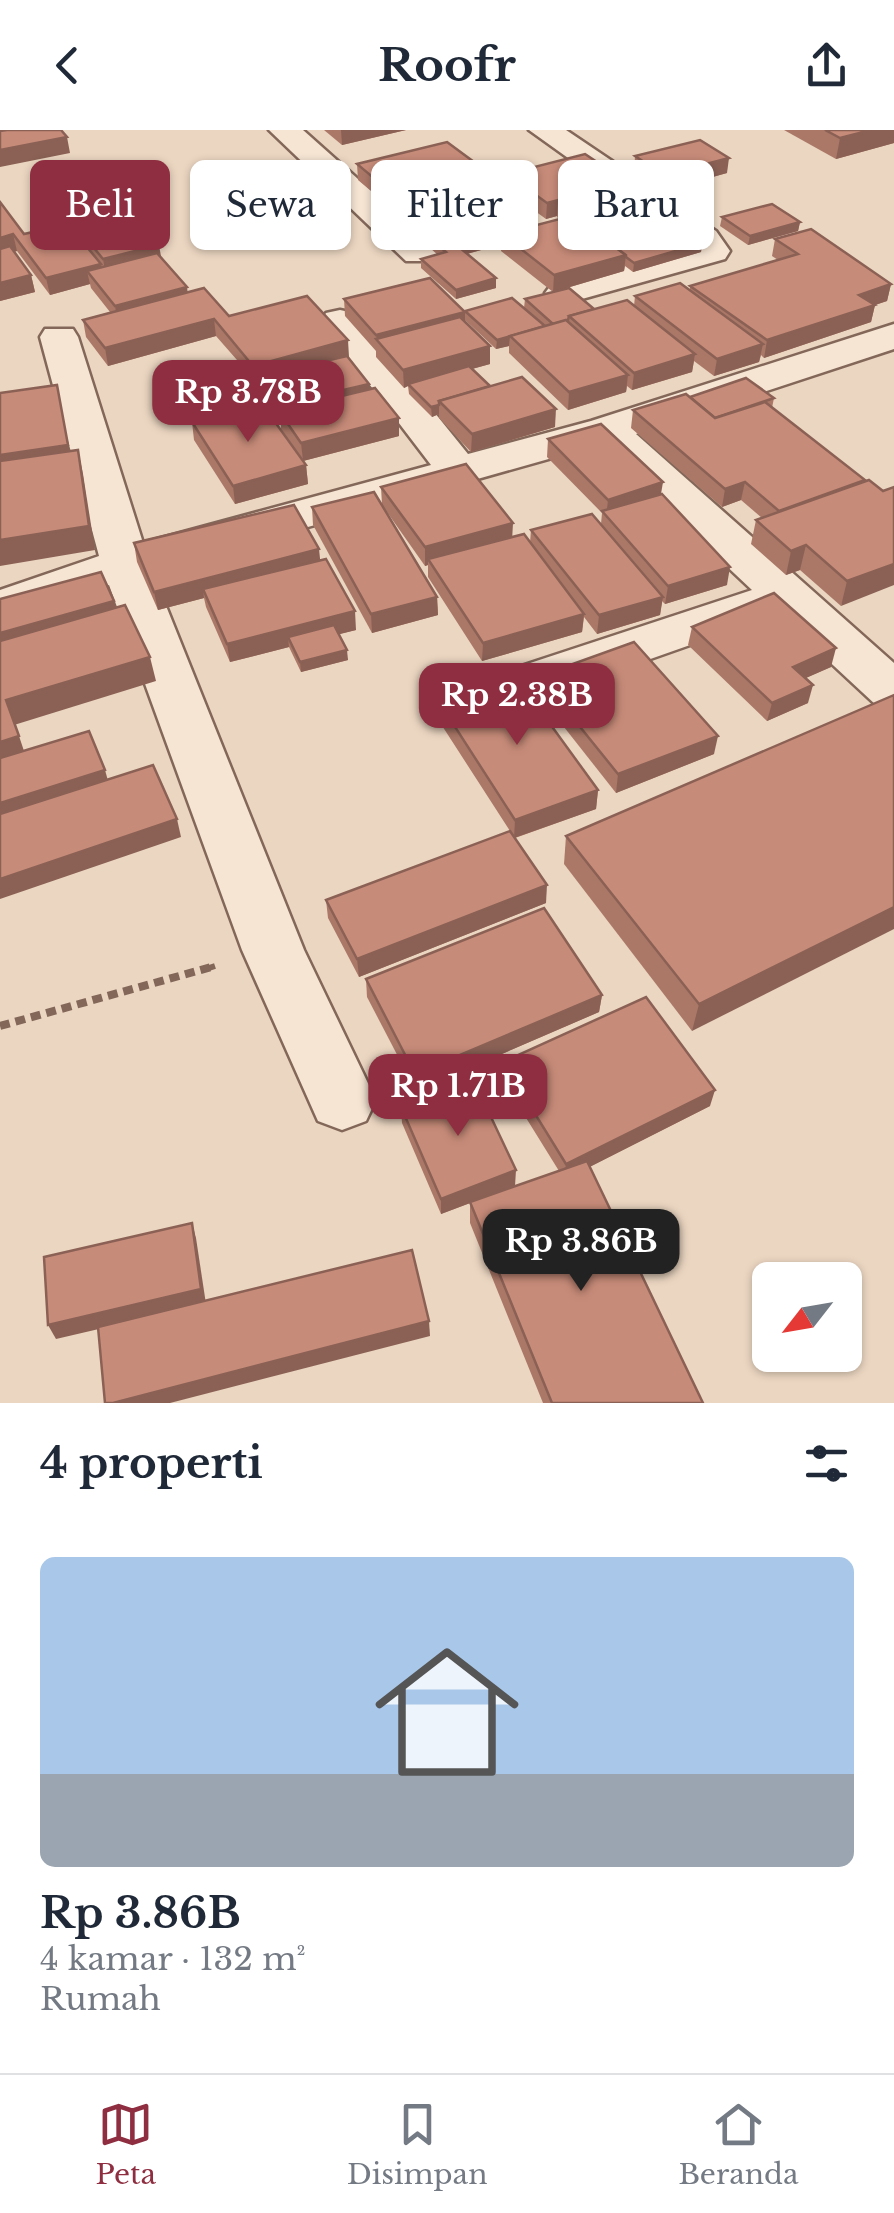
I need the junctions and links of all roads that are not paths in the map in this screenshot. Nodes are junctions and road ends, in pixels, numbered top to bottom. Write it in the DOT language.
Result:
graph roads {
  1 [pos="286,130"];
  2 [pos="545,130"];
  3 [pos="419,252"];
  4 [pos="564,293"];
  5 [pos="340,321"];
  6 [pos="894,336"];
  7 [pos="59,338"];
  8 [pos="606,430"];
  9 [pos="460,473"];
  10 [pos="125,563"];
  11 [pos="787,594"];
  12 [pos="0,607"];
  13 [pos="533,681"];
  14 [pos="894,692"];
  15 [pos="342,1100"];
  1 -- 3 [label="street"];
  2 -- 4 [label="street"];
  5 -- 9 [label="street"];
  6 -- 8 [label="street"];
  7 -- 10 [label="street"];
  8 -- 9 [label="street"];
  8 -- 11 [label="street"];
  9 -- 10 [label="street"];
  10 -- 12 [label="street"];
  10 -- 15 [label="street"];
  11 -- 13 [label="street"];
  11 -- 14 [label="street"];
}
